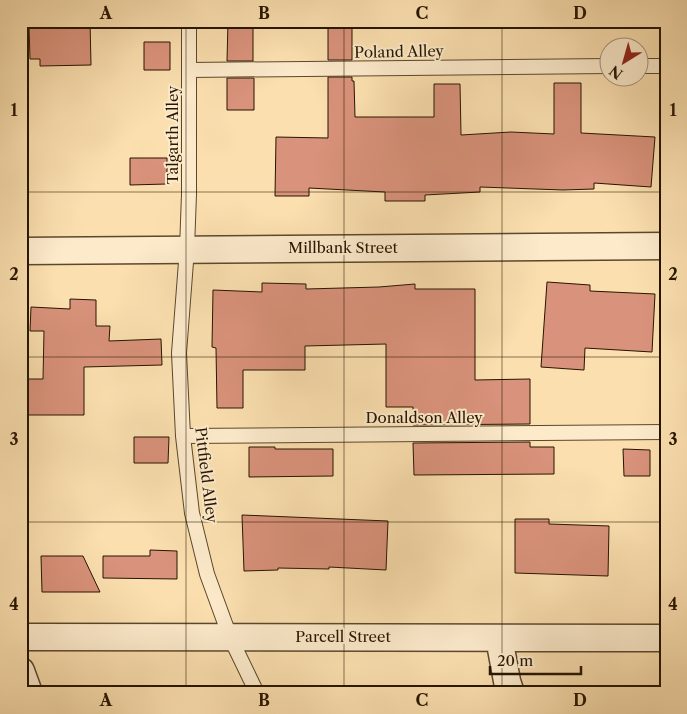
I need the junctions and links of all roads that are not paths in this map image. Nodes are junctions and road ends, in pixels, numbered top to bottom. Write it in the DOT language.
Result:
graph roads {
  1 [pos="189,21"];
  2 [pos="600,66"];
  3 [pos="650,66"];
  4 [pos="666,66"];
  5 [pos="189,70"];
  6 [pos="666,246"];
  7 [pos="187,250"];
  8 [pos="21,251"];
  9 [pos="666,432"];
  10 [pos="183,436"];
  11 [pos="21,637"];
  12 [pos="230,637"];
  13 [pos="500,638"];
  14 [pos="666,638"];
  15 [pos="21,671"];
  16 [pos="29,693"];
  17 [pos="257,693"];
  18 [pos="511,693"];
  1 -- 5 [label="lane, Talgarth Alley"];
  2 -- 5 [label="lane, Poland Alley"];
  3 -- 4 [label="lane"];
  5 -- 7 [label="lane, Talgarth Alley"];
  6 -- 7 [label="street, Millbank Street"];
  7 -- 8 [label="street, Millbank Street"];
  7 -- 10 [label="lane, Pittfield Alley"];
  9 -- 10 [label="lane, Donaldson Alley"];
  10 -- 12 [label="lane, Pittfield Alley"];
  11 -- 12 [label="street, Parcell Street"];
  12 -- 13 [label="street, Parcell Street"];
  12 -- 17 [label="lane, Pittfield Alley"];
  13 -- 14 [label="street, Parcell Street"];
  13 -- 18 [label="street"];
  15 -- 16 [label="street"];
}
